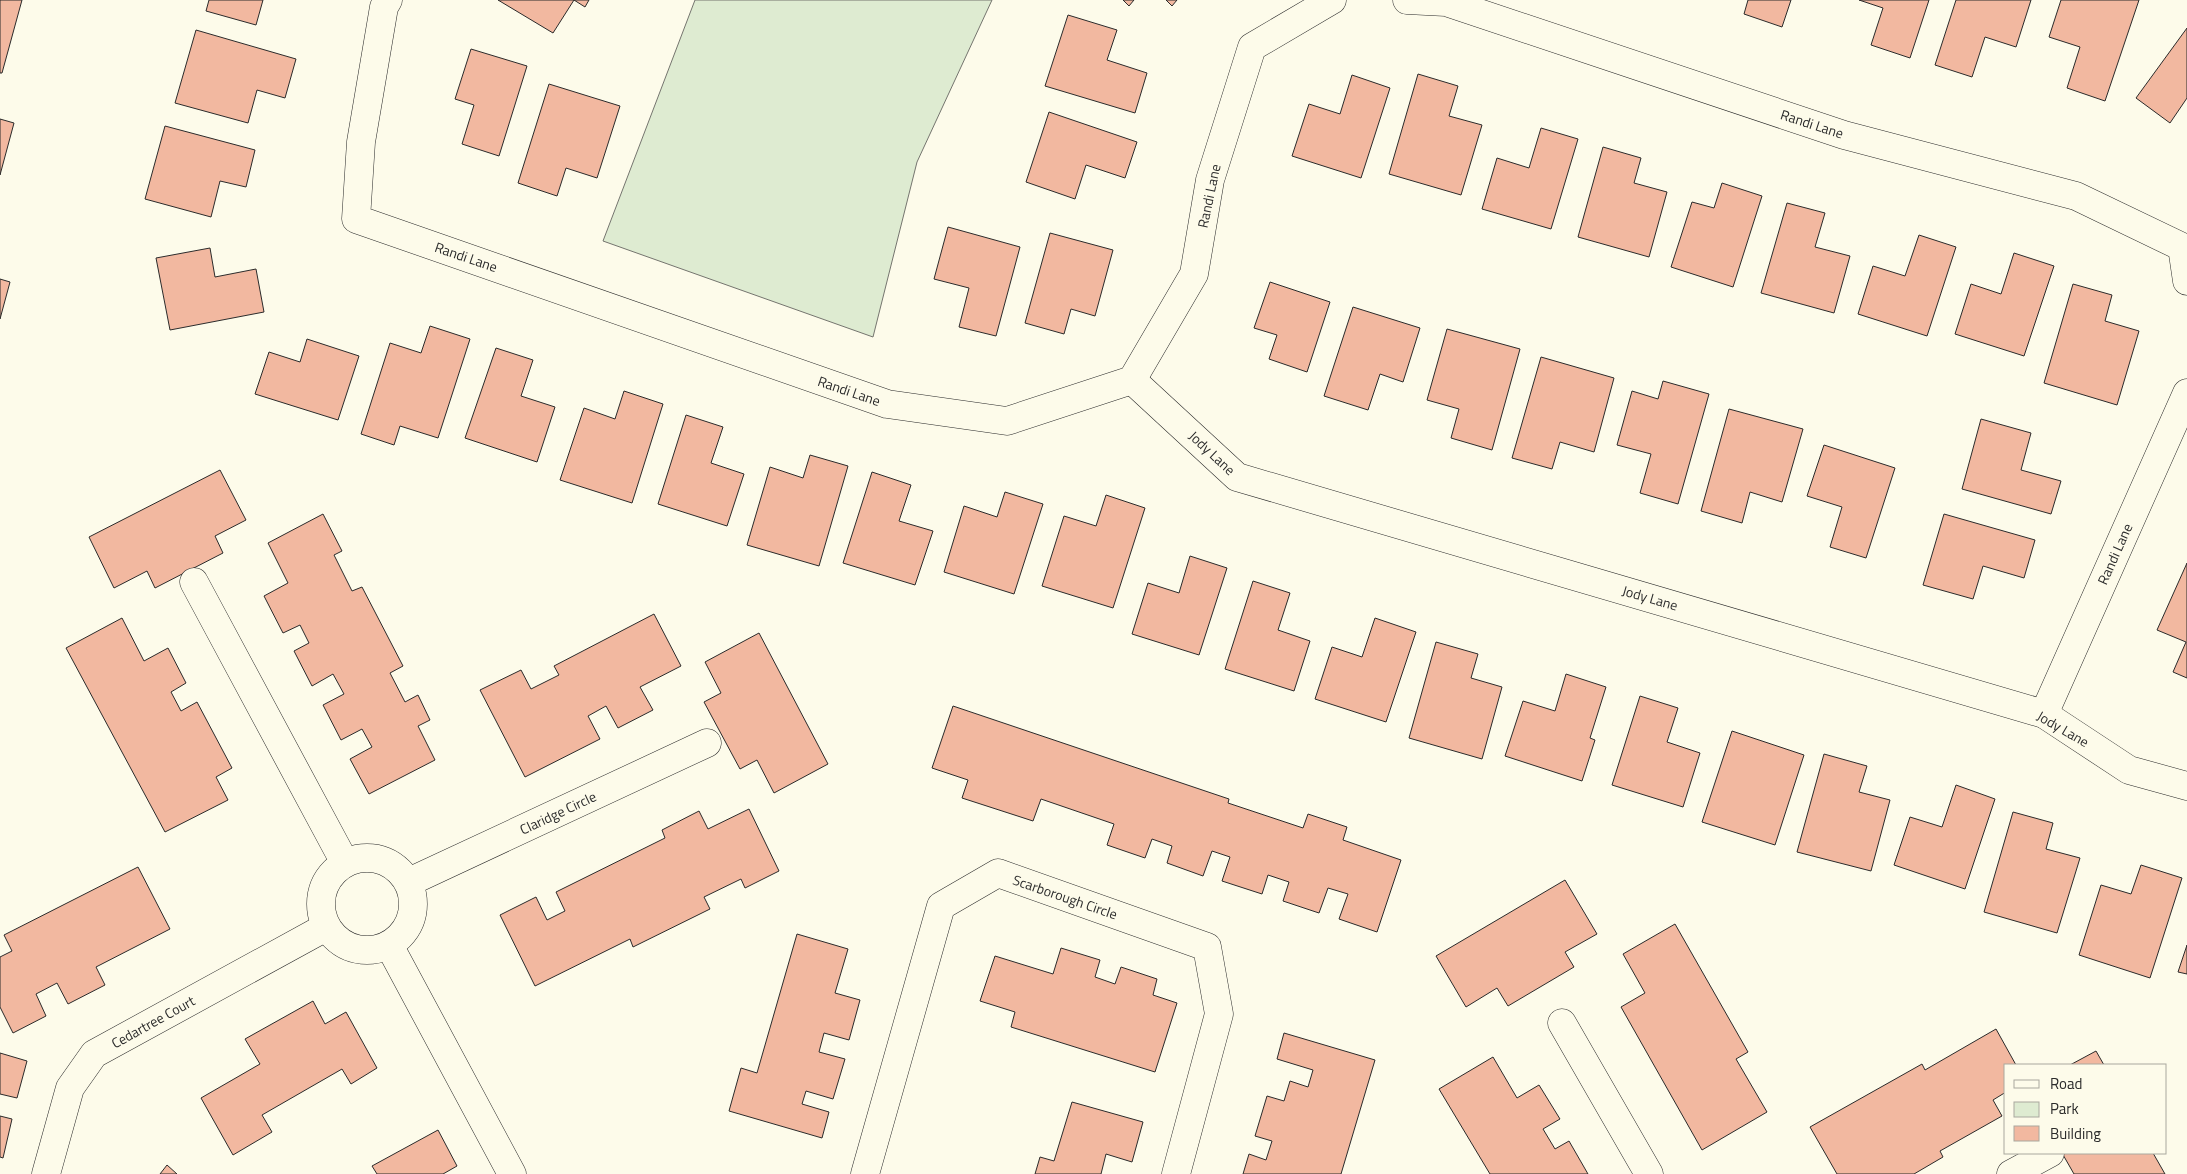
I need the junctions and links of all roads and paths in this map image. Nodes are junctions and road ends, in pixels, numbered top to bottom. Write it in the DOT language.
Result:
graph roads {
  1 [pos="388,0"];
  2 [pos="1332,0"];
  3 [pos="1407,0"];
  4 [pos="2187,280"];
  5 [pos="1132,380"];
  6 [pos="2187,393"];
  7 [pos="194,582"];
  8 [pos="2044,714"];
  9 [pos="707,743"];
  10 [pos="2187,786"];
  11 [pos="345,863"];
  12 [pos="409,882"];
  13 [pos="326,927"];
  14 [pos="389,945"];
  15 [pos="1562,1023"];
  16 [pos="2048,1154"];
  17 [pos="46,1174"];
  18 [pos="512,1174"];
  19 [pos="865,1174"];
  20 [pos="1176,1174"];
  21 [pos="1649,1174"];
  22 [pos="2011,1174"];
  1 -- 5 [label="street, Randi Lane"];
  2 -- 5 [label="street, Randi Lane"];
  3 -- 4 [label="street, Randi Lane"];
  5 -- 8 [label="street, Jody Lane"];
  6 -- 8 [label="street, Randi Lane"];
  7 -- 11 [label="street"];
  8 -- 10 [label="street, Jody Lane"];
  9 -- 12 [label="street, Claridge Circle"];
  11 -- 12 [label="street"];
  11 -- 13 [label="street"];
  12 -- 14 [label="street"];
  13 -- 14 [label="street"];
  13 -- 17 [label="street, Cedartree Court"];
  14 -- 18 [label="street"];
  15 -- 21 [label="street"];
  16 -- 22 [label="street"];
  19 -- 20 [label="street, Scarborough Circle"];
}
